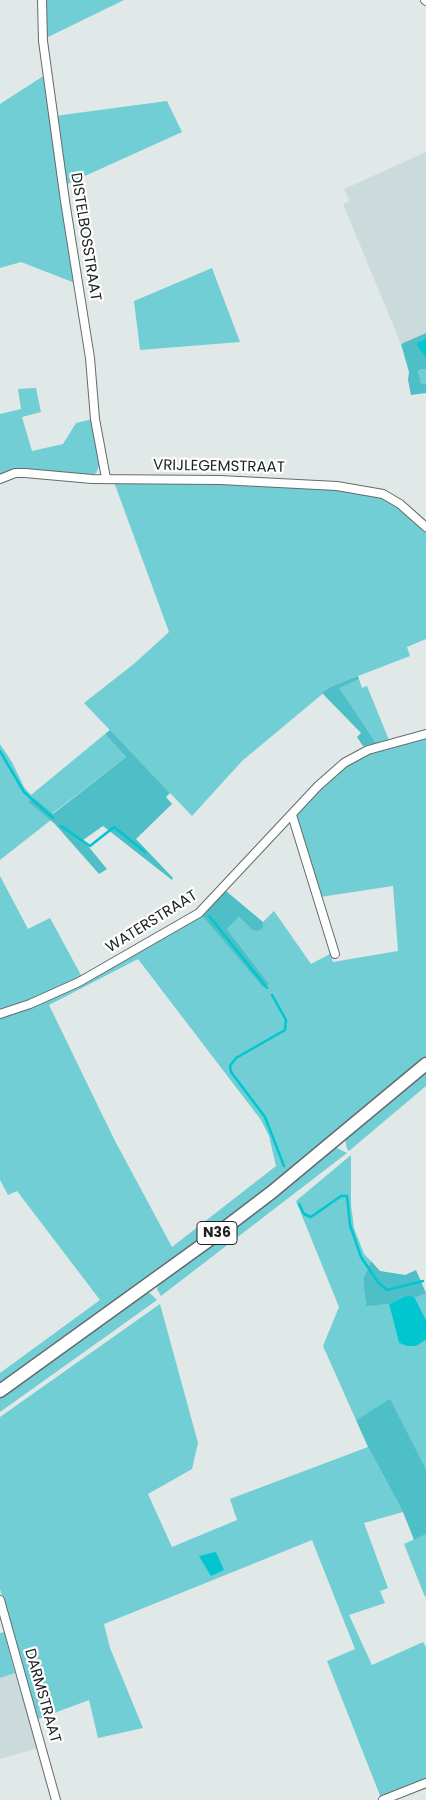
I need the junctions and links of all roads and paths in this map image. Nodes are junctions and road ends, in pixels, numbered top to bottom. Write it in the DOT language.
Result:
graph roads {
  1 [pos="42,0"];
  2 [pos="106,478"];
  3 [pos="0,479"];
  4 [pos="426,527"];
  5 [pos="426,734"];
  6 [pos="292,815"];
  7 [pos="335,954"];
  8 [pos="0,1014"];
  9 [pos="426,1064"];
  10 [pos="0,1391"];
  11 [pos="0,1600"];
  12 [pos="426,1783"];
  13 [pos="56,1800"];
  14 [pos="383,1800"];
  1 -- 2 [label="street, DISTELBOSSTRAAT"];
  2 -- 3 [label="street, VRIJLEGEMSTRAAT"];
  2 -- 4 [label="street, VRIJLEGEMSTRAAT"];
  5 -- 6 [label="street, WATERSTRAAT"];
  6 -- 7 [label="street"];
  6 -- 8 [label="street, WATERSTRAAT"];
  9 -- 10 [label="main road, N36"];
  11 -- 13 [label="street, DARMSTRAAT"];
  12 -- 14 [label="street"];
}
